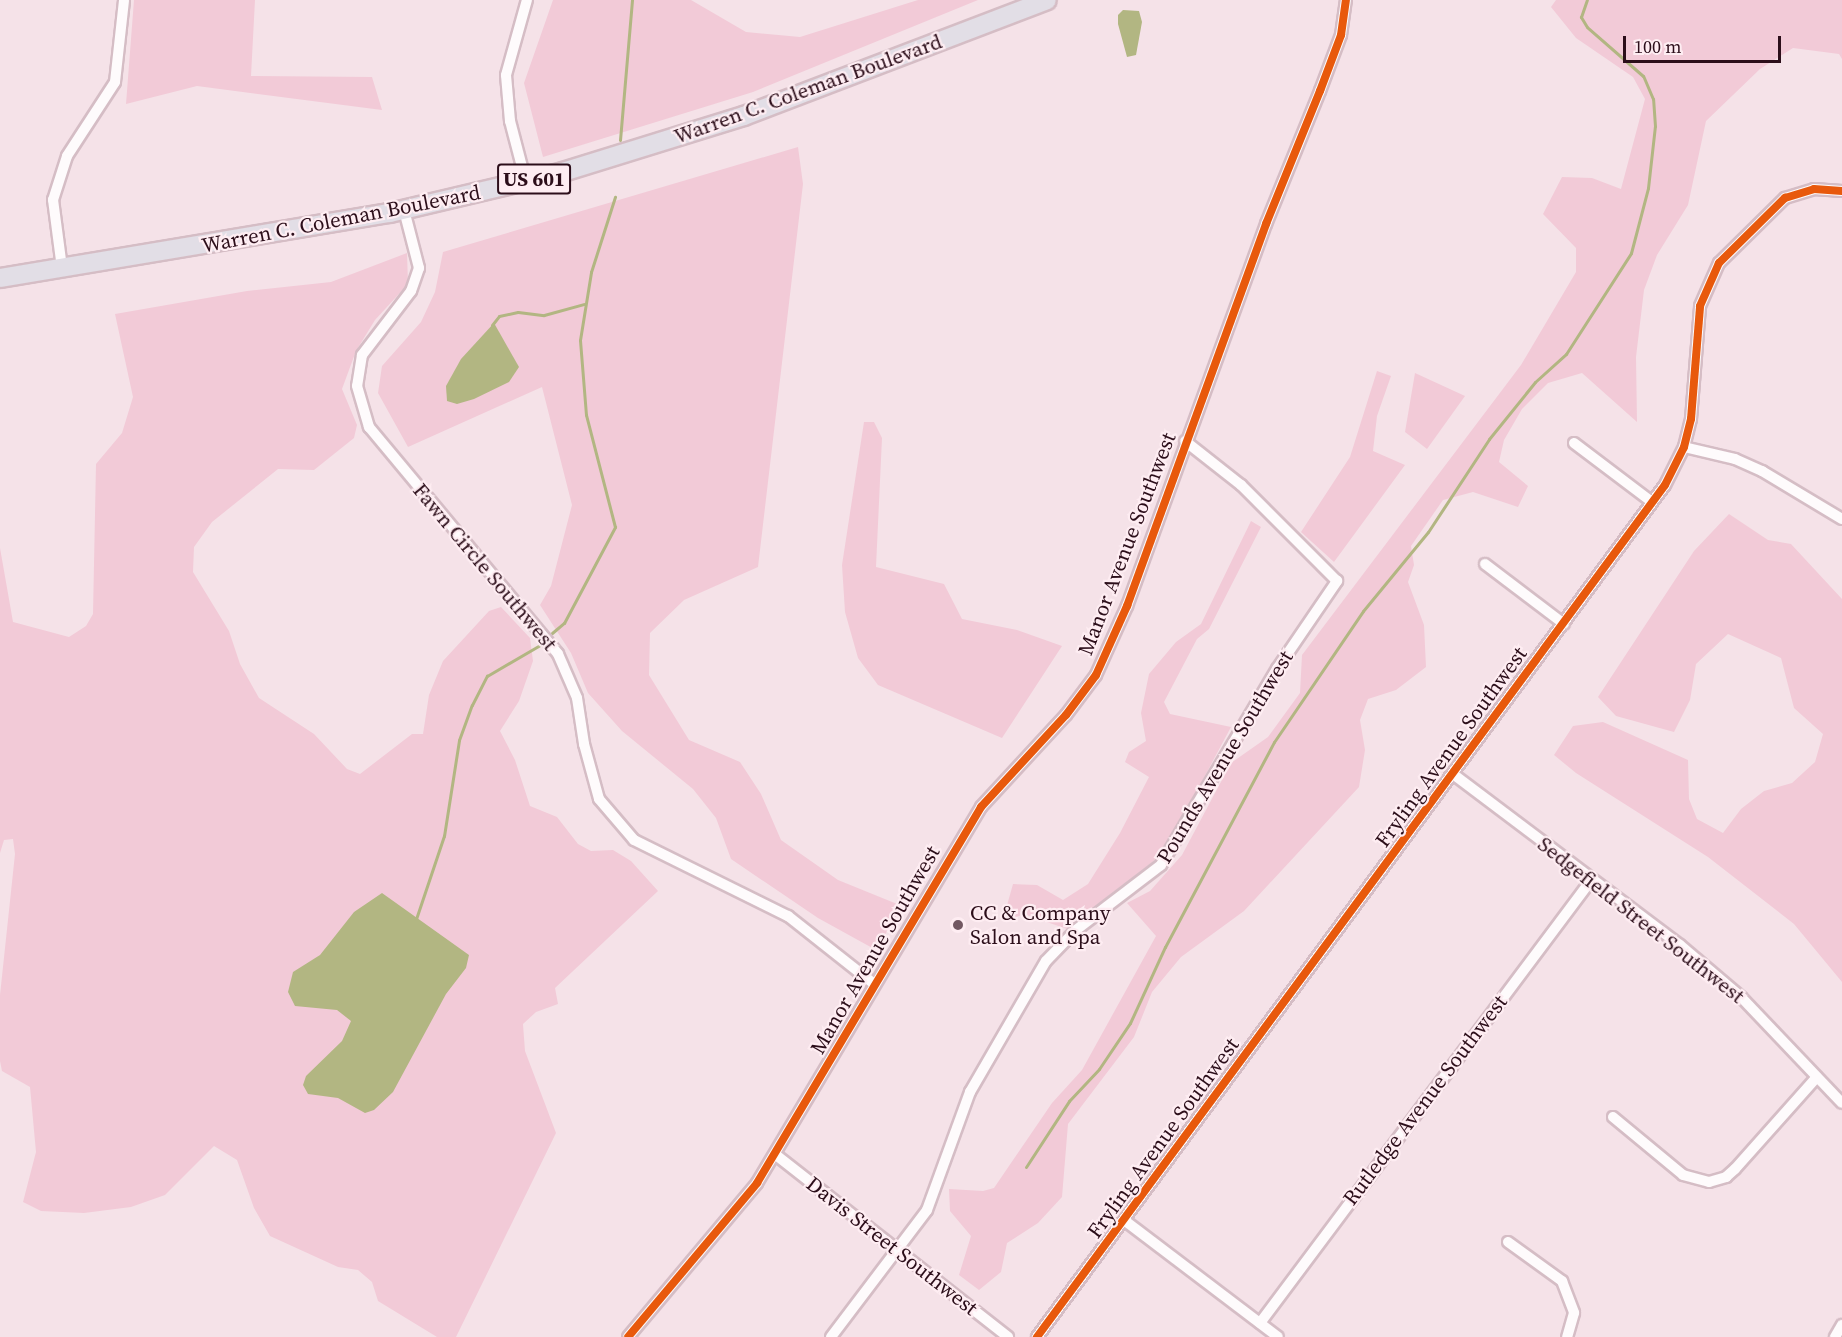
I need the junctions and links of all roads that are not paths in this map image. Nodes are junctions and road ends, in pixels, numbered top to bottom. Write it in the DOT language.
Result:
graph roads {
  1 [pos="124,0"];
  2 [pos="527,0"];
  3 [pos="1047,0"];
  4 [pos="1346,0"];
  5 [pos="526,182"];
  6 [pos="1842,191"];
  7 [pos="404,210"];
  8 [pos="62,268"];
  9 [pos="0,278"];
  10 [pos="1185,441"];
  11 [pos="1574,443"];
  12 [pos="1684,447"];
  13 [pos="1652,502"];
  14 [pos="1842,519"];
  15 [pos="1485,564"];
  16 [pos="1564,624"];
  17 [pos="1453,774"];
  18 [pos="1592,879"];
  19 [pos="874,984"];
  20 [pos="1816,1077"];
  21 [pos="1842,1103"];
  22 [pos="1613,1117"];
  23 [pos="776,1155"];
  24 [pos="1124,1220"];
  25 [pos="1508,1242"];
  26 [pos="899,1251"];
  27 [pos="1260,1323"];
  28 [pos="1842,1325"];
  29 [pos="628,1337"];
  30 [pos="831,1337"];
  31 [pos="1008,1337"];
  32 [pos="1037,1337"];
  33 [pos="1278,1337"];
  34 [pos="1567,1337"];
  35 [pos="1835,1337"];
  1 -- 8 [label="street"];
  2 -- 5 [label="street"];
  3 -- 5 [label="highway, Warren C. Coleman Boulevard / US 601"];
  4 -- 10 [label="street, Manor Avenue Southwest"];
  5 -- 7 [label="highway, Warren C. Coleman Boulevard / US 601"];
  6 -- 12 [label="street, Fryling Avenue Southwest"];
  7 -- 8 [label="highway, Warren C. Coleman Boulevard / US 601"];
  7 -- 19 [label="street, Fawn Circle Southwest"];
  8 -- 9 [label="highway, Warren C. Coleman Boulevard / US 601"];
  10 -- 19 [label="street, Manor Avenue Southwest"];
  10 -- 26 [label="street, Pounds Avenue Southwest"];
  11 -- 13 [label="street"];
  12 -- 13 [label="street, Fryling Avenue Southwest"];
  12 -- 14 [label="street"];
  13 -- 16 [label="street, Fryling Avenue Southwest"];
  15 -- 16 [label="street"];
  16 -- 17 [label="street, Fryling Avenue Southwest"];
  17 -- 18 [label="street, Sedgefield Street Southwest"];
  17 -- 24 [label="street, Fryling Avenue Southwest"];
  18 -- 20 [label="street, Sedgefield Street Southwest"];
  18 -- 27 [label="street, Rutledge Avenue Southwest"];
  19 -- 23 [label="street, Manor Avenue Southwest"];
  20 -- 21 [label="street, Sedgefield Street Southwest"];
  20 -- 22 [label="street"];
  23 -- 26 [label="street, Davis Street Southwest"];
  23 -- 29 [label="street, Manor Avenue Southwest"];
  24 -- 27 [label="street"];
  24 -- 32 [label="street, Fryling Avenue Southwest"];
  25 -- 34 [label="street"];
  26 -- 30 [label="street, Pounds Avenue Southwest"];
  26 -- 31 [label="street, Davis Street Southwest"];
  27 -- 33 [label="street"];
  28 -- 35 [label="street"];
}
